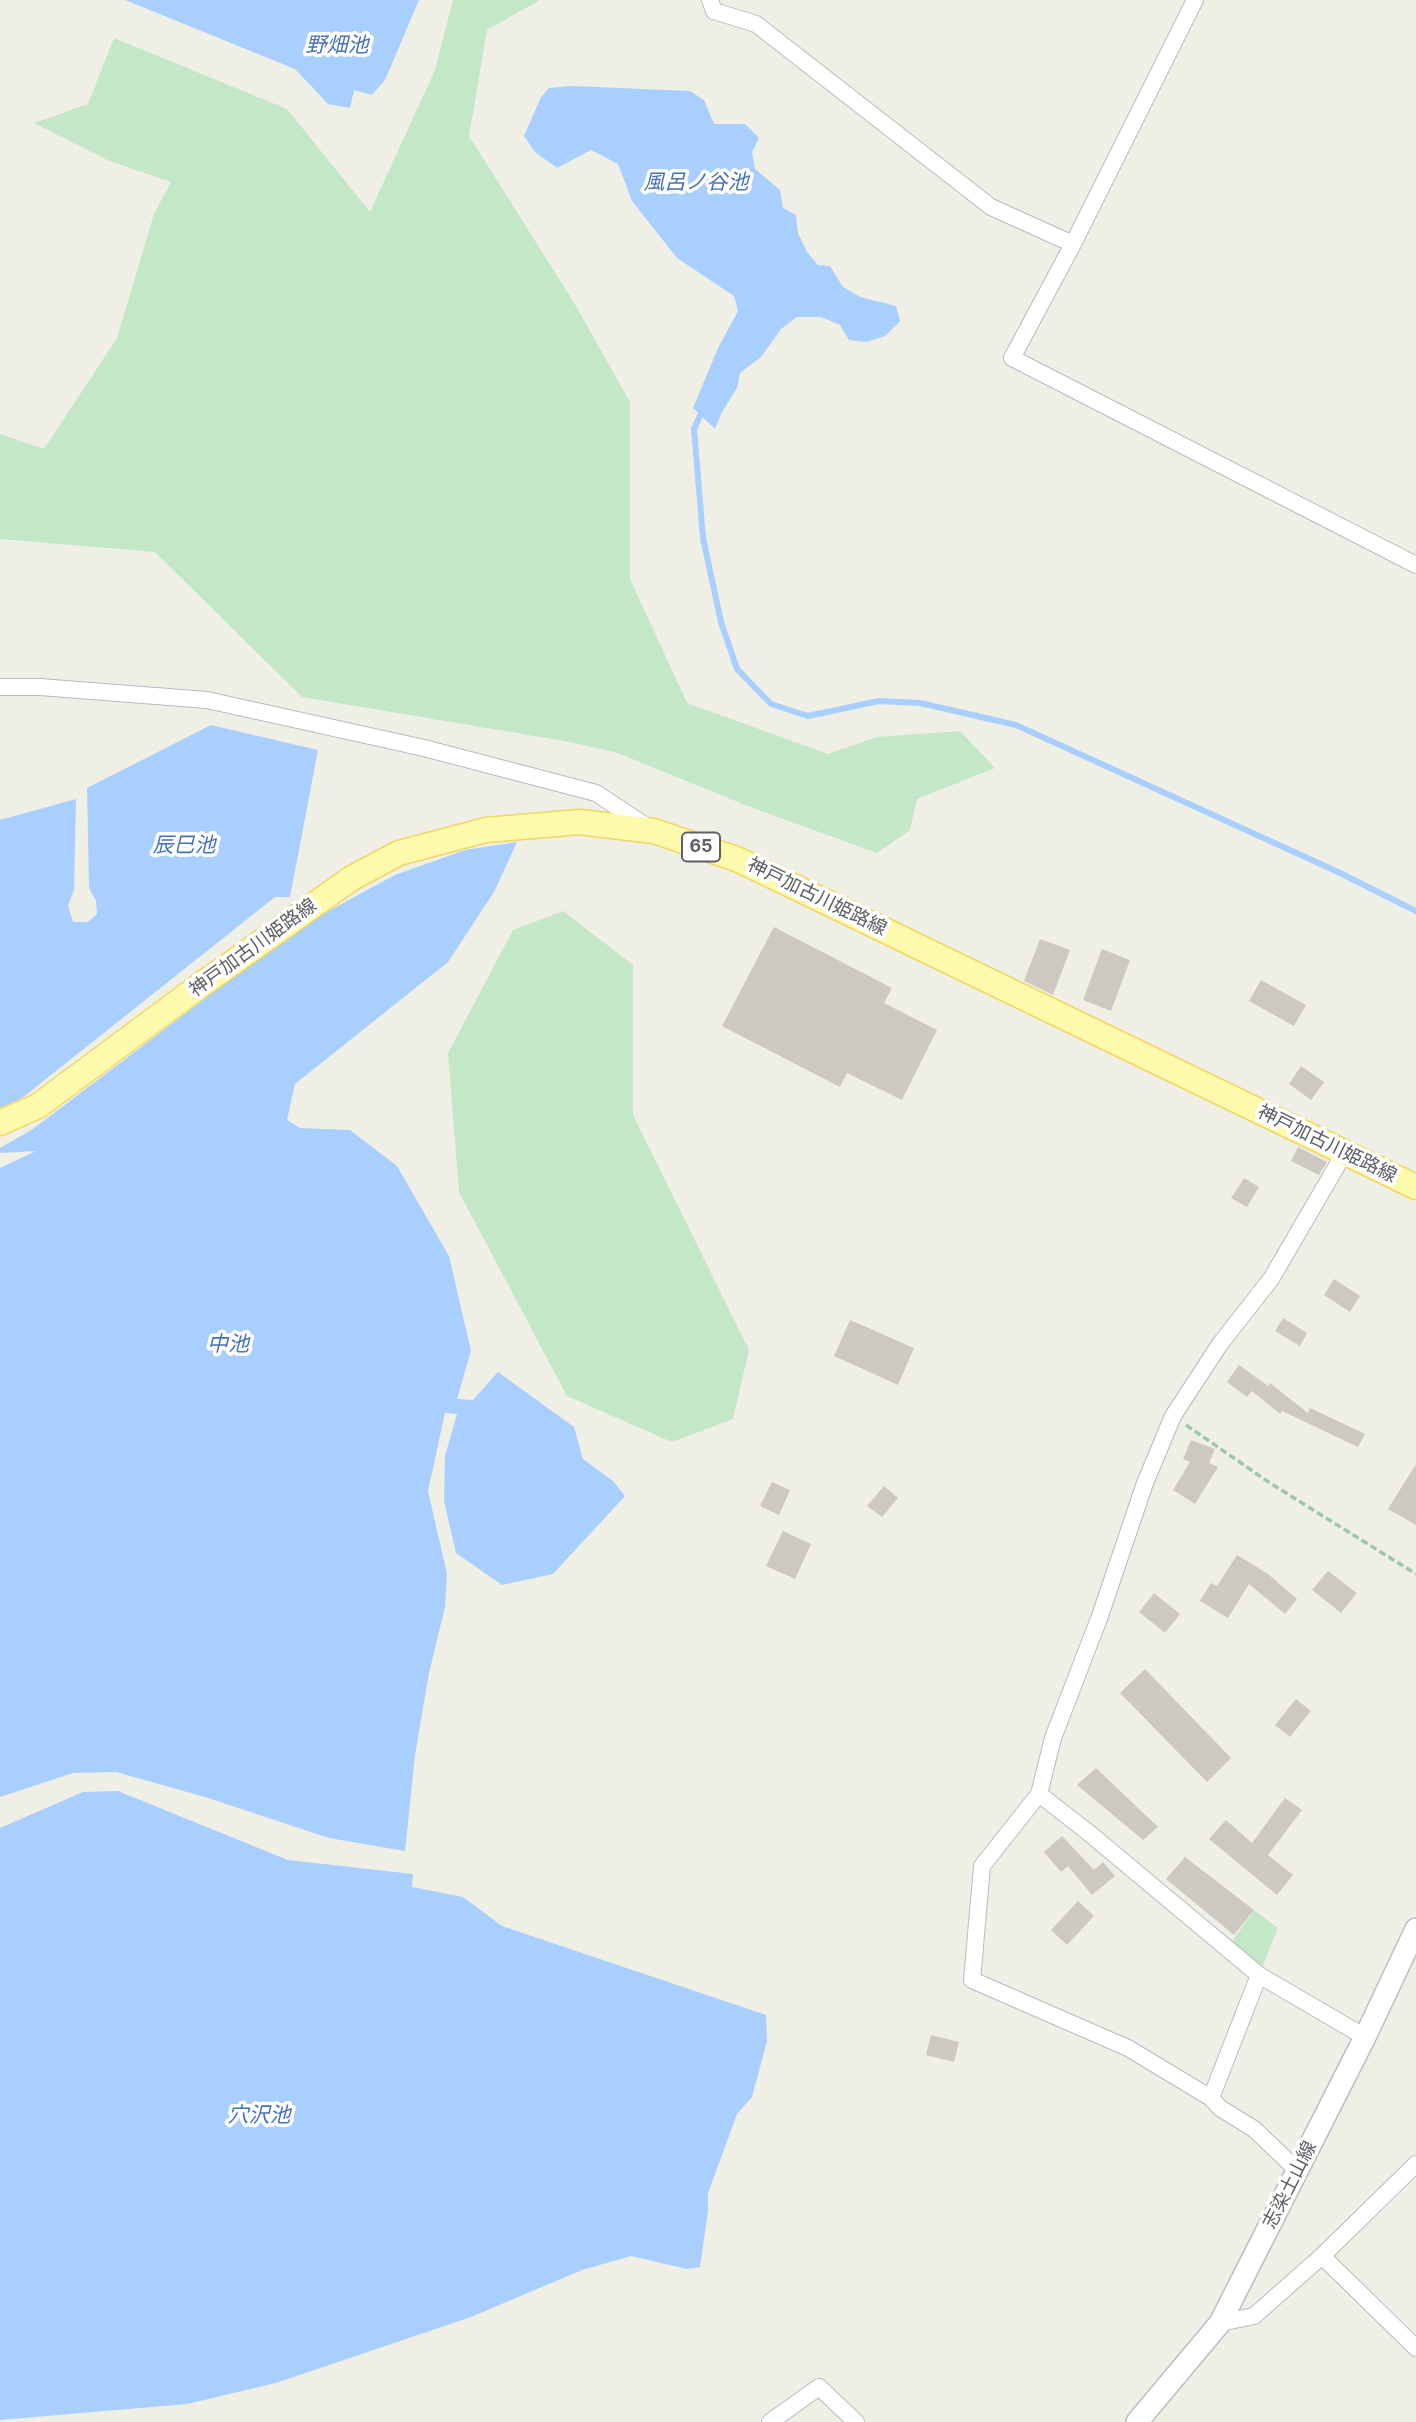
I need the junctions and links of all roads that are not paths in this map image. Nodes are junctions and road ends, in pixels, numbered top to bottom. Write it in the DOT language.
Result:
graph roads {
  1 [pos="709,0"];
  2 [pos="1195,0"];
  3 [pos="1073,244"];
  4 [pos="1416,565"];
  5 [pos="0,687"];
  6 [pos="654,831"];
  7 [pos="0,1124"];
  8 [pos="1345,1152"];
  9 [pos="1416,1187"];
  10 [pos="1039,1794"];
  11 [pos="1416,1929"];
  12 [pos="1259,1975"];
  13 [pos="1365,2037"];
  14 [pos="1210,2098"];
  15 [pos="1416,2164"];
  16 [pos="1297,2171"];
  17 [pos="1322,2256"];
  18 [pos="1220,2323"];
  19 [pos="1416,2348"];
  20 [pos="770,2422"];
  21 [pos="856,2422"];
  22 [pos="1137,2422"];
  1 -- 3 [label="street"];
  2 -- 3 [label="street"];
  3 -- 4 [label="street"];
  5 -- 6 [label="street"];
  6 -- 7 [label="main road, 神戸加古川姫路線 / 65"];
  6 -- 8 [label="main road, 神戸加古川姫路線 / 65"];
  8 -- 9 [label="main road, 神戸加古川姫路線 / 65"];
  8 -- 10 [label="street"];
  10 -- 12 [label="street"];
  10 -- 14 [label="street"];
  11 -- 13 [label="main road, 志染土山線"];
  12 -- 13 [label="street"];
  12 -- 14 [label="street"];
  13 -- 16 [label="main road, 志染土山線"];
  14 -- 16 [label="street"];
  15 -- 17 [label="street"];
  16 -- 18 [label="main road, 志染土山線"];
  17 -- 18 [label="street"];
  17 -- 19 [label="street"];
  18 -- 22 [label="main road, 志染土山線"];
  20 -- 21 [label="street"];
}
